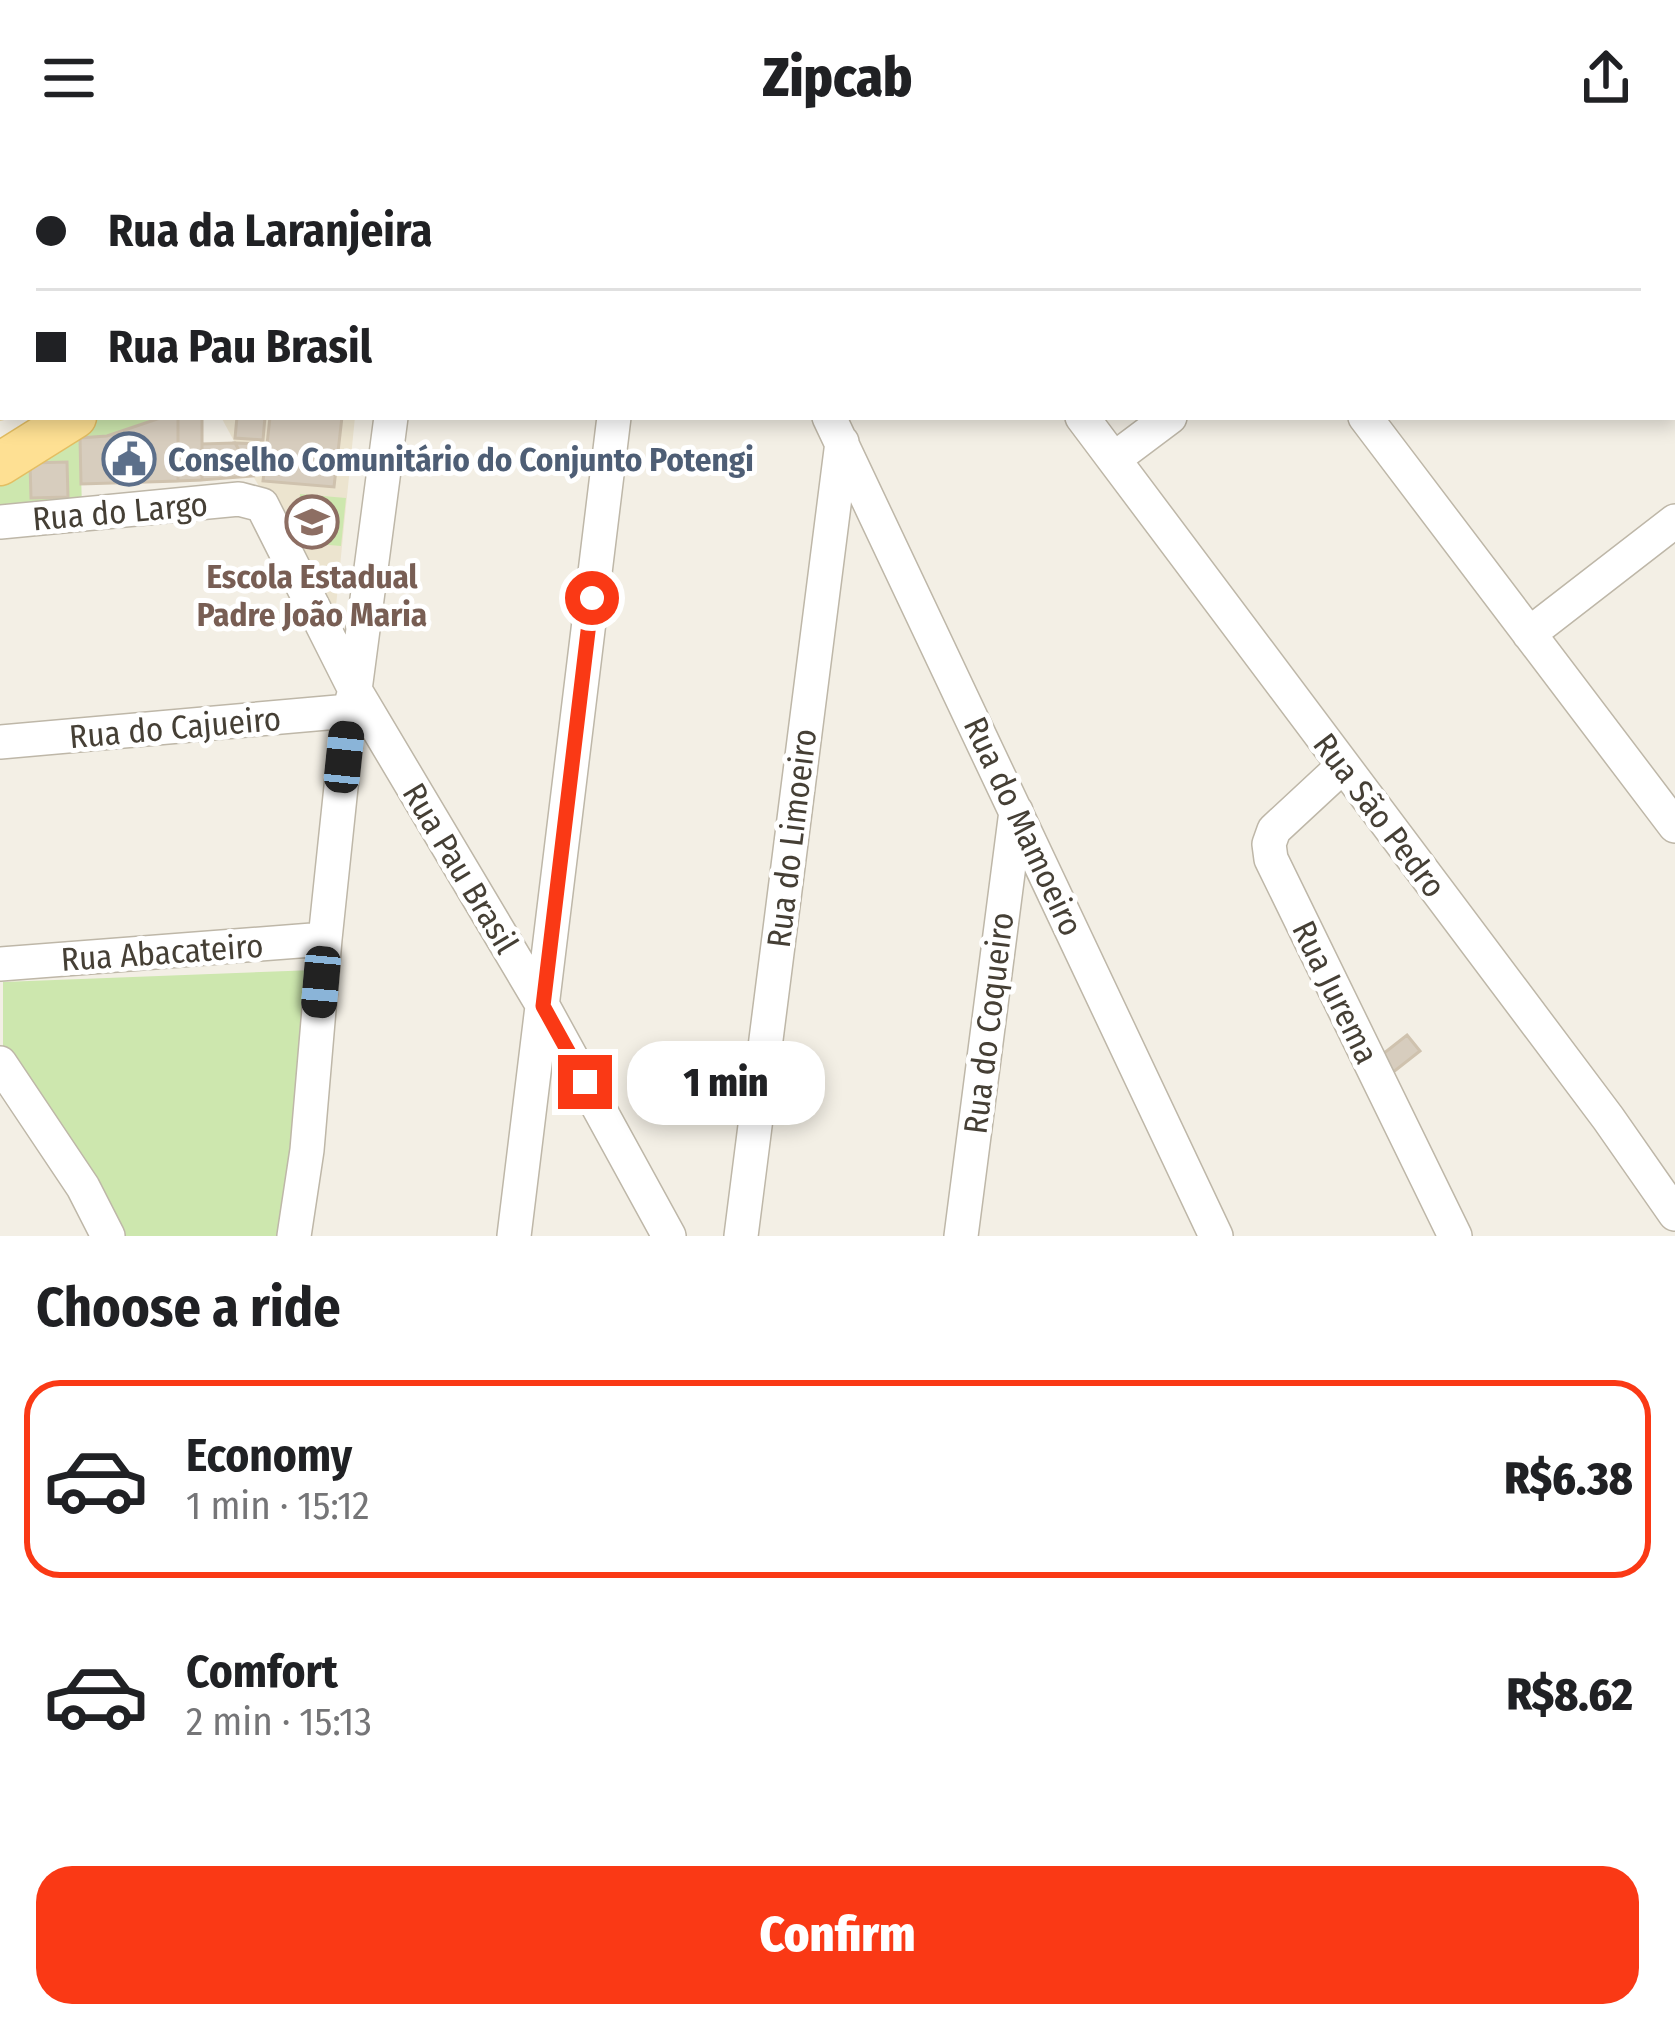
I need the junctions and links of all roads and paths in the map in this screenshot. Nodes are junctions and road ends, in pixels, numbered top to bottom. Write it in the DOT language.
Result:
graph roads {
  1 [pos="70,420"];
  2 [pos="391,420"];
  3 [pos="614,420"];
  4 [pos="1084,420"];
  5 [pos="1166,420"];
  6 [pos="1367,420"];
  7 [pos="835,429"];
  8 [pos="1114,459"];
  9 [pos="0,464"];
  10 [pos="239,500"];
  11 [pos="1675,521"];
  12 [pos="0,522"];
  13 [pos="1529,634"];
  14 [pos="352,700"];
  15 [pos="0,742"];
  16 [pos="1343,766"];
  17 [pos="1016,809"];
  18 [pos="1675,826"];
  19 [pos="325,939"];
  20 [pos="0,964"];
  21 [pos="543,1006"];
  22 [pos="0,1063"];
  23 [pos="1193,1188"];
  24 [pos="1675,1214"];
  25 [pos="108,1236"];
  26 [pos="295,1236"];
  27 [pos="514,1236"];
  28 [pos="669,1236"];
  29 [pos="741,1236"];
  30 [pos="961,1236"];
  31 [pos="1188,1236"];
  32 [pos="1216,1236"];
  33 [pos="1455,1236"];
  1 -- 9 [label="main road"];
  2 -- 14 [label="street"];
  3 -- 21 [label="street"];
  4 -- 8 [label="street, Rua São Pedro"];
  5 -- 8 [label="street"];
  6 -- 13 [label="street"];
  7 -- 17 [label="street, Rua do Mamoeiro"];
  7 -- 29 [label="street, Rua do Limoeiro"];
  8 -- 16 [label="street, Rua São Pedro"];
  10 -- 12 [label="street, Rua do Largo"];
  10 -- 14 [label="street, Rua Pau Brasil"];
  11 -- 13 [label="street"];
  13 -- 18 [label="street"];
  14 -- 15 [label="street, Rua do Cajueiro"];
  14 -- 19 [label="street"];
  14 -- 21 [label="street, Rua Pau Brasil"];
  16 -- 24 [label="street, Rua São Pedro"];
  16 -- 33 [label="street, Rua Jurema"];
  17 -- 23 [label="street, Rua do Mamoeiro"];
  17 -- 30 [label="street, Rua do Coqueiro"];
  19 -- 20 [label="street, Rua Abacateiro"];
  19 -- 26 [label="street"];
  21 -- 27 [label="street"];
  21 -- 28 [label="street, Rua Pau Brasil"];
  22 -- 25 [label="street"];
  23 -- 31 [label="street"];
  23 -- 32 [label="street, Rua do Mamoeiro"];
}
